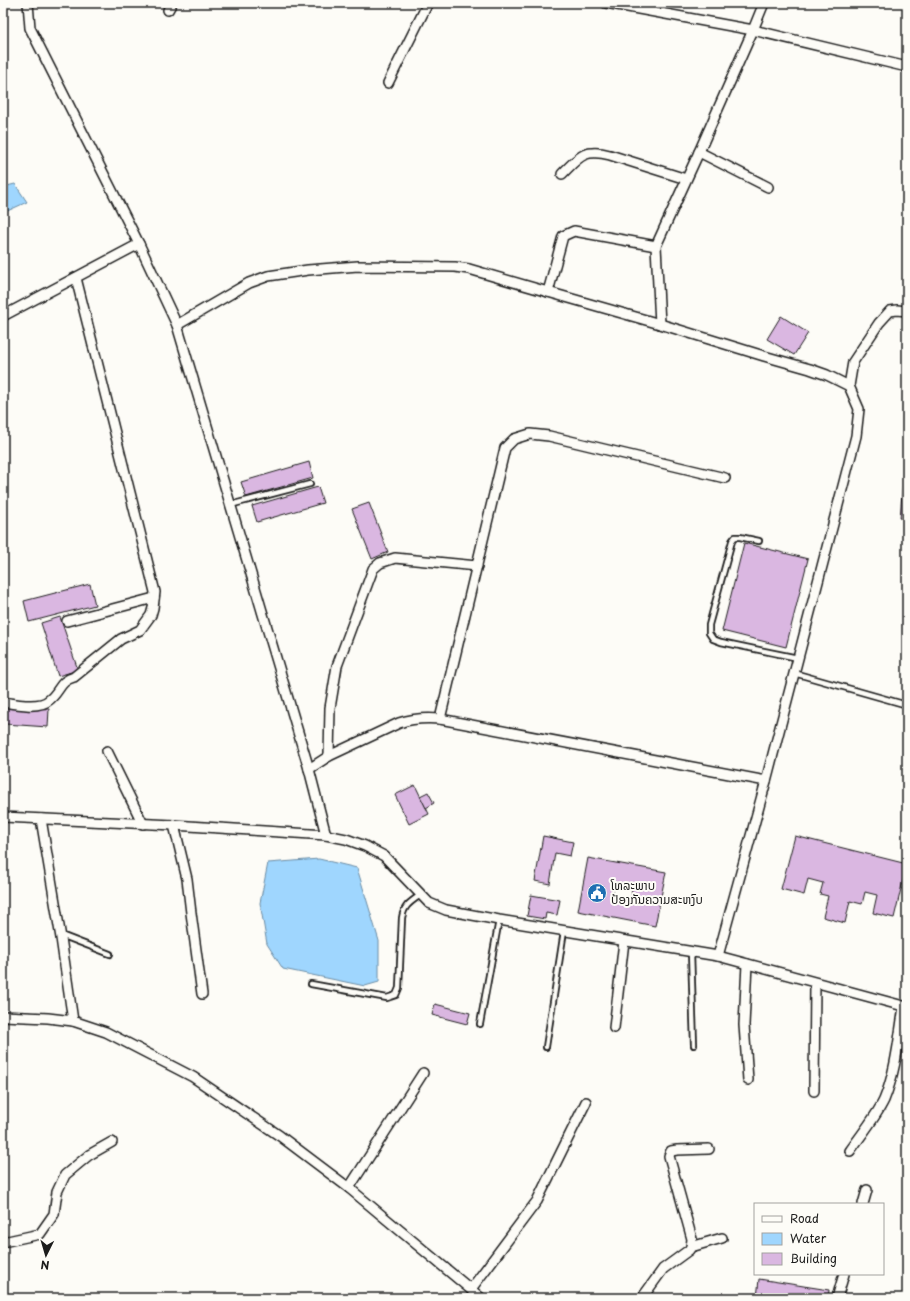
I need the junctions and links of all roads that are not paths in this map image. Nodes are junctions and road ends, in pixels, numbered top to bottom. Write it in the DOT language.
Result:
graph roads {
  1 [pos="28,3"];
  2 [pos="428,3"];
  3 [pos="606,3"];
  4 [pos="764,3"];
  5 [pos="753,30"];
  6 [pos="907,67"];
  7 [pos="388,83"];
  8 [pos="699,152"];
  9 [pos="562,174"];
  10 [pos="686,179"];
  11 [pos="768,187"];
  12 [pos="139,244"];
  13 [pos="656,246"];
  14 [pos="76,278"];
  15 [pos="548,292"];
  16 [pos="907,311"];
  17 [pos="3,316"];
  18 [pos="660,324"];
  19 [pos="177,325"];
  20 [pos="849,386"];
  21 [pos="725,478"];
  22 [pos="310,484"];
  23 [pos="230,505"];
  24 [pos="759,541"];
  25 [pos="477,566"];
  26 [pos="154,598"];
  27 [pos="67,621"];
  28 [pos="798,658"];
  29 [pos="794,673"];
  30 [pos="3,702"];
  31 [pos="907,706"];
  32 [pos="440,719"];
  33 [pos="107,751"];
  34 [pos="329,756"];
  35 [pos="309,769"];
  36 [pos="766,781"];
  37 [pos="3,817"];
  38 [pos="41,819"];
  39 [pos="143,824"];
  40 [pos="174,825"];
  41 [pos="326,836"];
  42 [pos="420,895"];
  43 [pos="498,920"];
  44 [pos="564,931"];
  45 [pos="61,935"];
  46 [pos="624,941"];
  47 [pos="691,952"];
  48 [pos="110,954"];
  49 [pos="718,956"];
  50 [pos="747,964"];
  51 [pos="815,982"];
  52 [pos="311,984"];
  53 [pos="202,994"];
  54 [pos="906,1007"];
  55 [pos="3,1016"];
  56 [pos="73,1021"];
  57 [pos="480,1024"];
  58 [pos="614,1028"];
  59 [pos="694,1045"];
  60 [pos="546,1048"];
  61 [pos="423,1073"];
  62 [pos="748,1080"];
  63 [pos="814,1091"];
  64 [pos="586,1102"];
  65 [pos="112,1142"];
  66 [pos="709,1149"];
  67 [pos="850,1151"];
  68 [pos="349,1188"];
  69 [pos="867,1190"];
  70 [pos="863,1203"];
  71 [pos="722,1238"];
  72 [pos="3,1242"];
  73 [pos="691,1248"];
  74 [pos="844,1275"];
  75 [pos="471,1289"];
  76 [pos="482,1298"];
  77 [pos="642,1298"];
  78 [pos="837,1298"];
  1 -- 12 [label="street"];
  2 -- 7 [label="street"];
  3 -- 5 [label="street"];
  4 -- 5 [label="street"];
  5 -- 6 [label="street"];
  5 -- 8 [label="street"];
  8 -- 10 [label="street"];
  8 -- 11 [label="street"];
  9 -- 10 [label="street"];
  10 -- 13 [label="street"];
  12 -- 14 [label="street"];
  12 -- 19 [label="street"];
  13 -- 15 [label="street"];
  13 -- 18 [label="street"];
  14 -- 17 [label="street"];
  14 -- 26 [label="street"];
  15 -- 18 [label="street"];
  15 -- 19 [label="street"];
  16 -- 20 [label="street"];
  18 -- 20 [label="street"];
  19 -- 23 [label="street"];
  20 -- 28 [label="street"];
  21 -- 25 [label="street"];
  22 -- 23 [label="lane"];
  23 -- 35 [label="street"];
  24 -- 28 [label="lane"];
  25 -- 32 [label="street"];
  25 -- 34 [label="street"];
  26 -- 27 [label="street"];
  26 -- 30 [label="street"];
  28 -- 29 [label="street"];
  29 -- 31 [label="lane"];
  29 -- 36 [label="street"];
  32 -- 34 [label="street"];
  32 -- 36 [label="street"];
  33 -- 39 [label="street"];
  34 -- 35 [label="street"];
  35 -- 41 [label="street"];
  36 -- 49 [label="street"];
  37 -- 38 [label="street"];
  38 -- 39 [label="street"];
  38 -- 45 [label="street"];
  39 -- 40 [label="street"];
  40 -- 41 [label="street"];
  40 -- 53 [label="street"];
  41 -- 42 [label="street"];
  42 -- 43 [label="street"];
  42 -- 52 [label="lane"];
  43 -- 44 [label="street"];
  43 -- 57 [label="lane"];
  44 -- 46 [label="street"];
  44 -- 60 [label="lane"];
  45 -- 48 [label="lane"];
  45 -- 56 [label="street"];
  46 -- 47 [label="street"];
  46 -- 58 [label="street"];
  47 -- 49 [label="street"];
  47 -- 59 [label="lane"];
  49 -- 50 [label="street"];
  50 -- 51 [label="street"];
  50 -- 62 [label="street"];
  51 -- 54 [label="street"];
  51 -- 63 [label="street"];
  54 -- 67 [label="street"];
  55 -- 56 [label="street"];
  56 -- 68 [label="street"];
  61 -- 68 [label="street"];
  64 -- 75 [label="street"];
  65 -- 72 [label="street"];
  66 -- 73 [label="street"];
  68 -- 75 [label="street"];
  69 -- 70 [label="street"];
  71 -- 73 [label="street"];
  73 -- 77 [label="street"];
  74 -- 78 [label="street"];
  75 -- 76 [label="street"];
}
